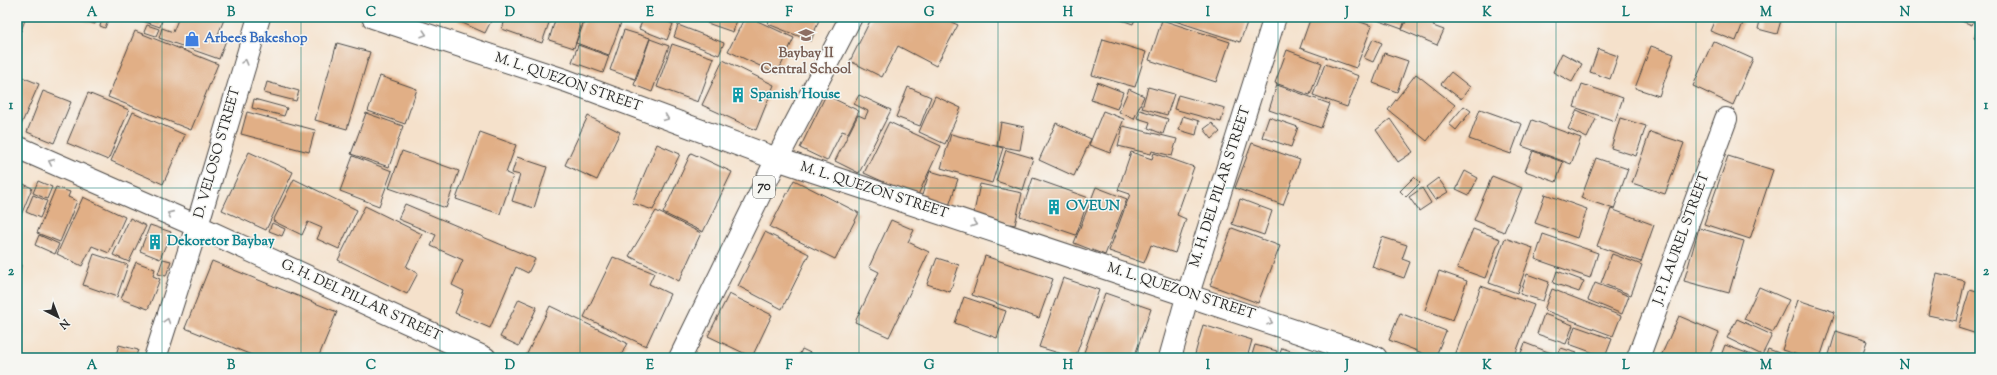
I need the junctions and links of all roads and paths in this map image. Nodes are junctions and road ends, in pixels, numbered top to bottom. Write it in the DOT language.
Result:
graph roads {
  1 [pos="258,17"];
  2 [pos="374,17"];
  3 [pos="851,17"];
  4 [pos="1275,17"];
  5 [pos="1726,120"];
  6 [pos="17,147"];
  7 [pos="777,160"];
  8 [pos="197,226"];
  9 [pos="1188,294"];
  10 [pos="155,358"];
  11 [pos="485,358"];
  12 [pos="680,358"];
  13 [pos="1170,358"];
  14 [pos="1376,358"];
  15 [pos="1638,358"];
  8 -- 1 [label="street, D. VELOSO STREET, one-way"];
  2 -- 7 [label="street, M. L. QUEZON STREET, one-way"];
  3 -- 7 [label="street, 70"];
  4 -- 9 [label="street, M. H. DEL PILAR STREET"];
  5 -- 15 [label="street, J. P. LAUREL STREET"];
  8 -- 6 [label="street, G. H. DEL PILLAR STREET, one-way"];
  7 -- 9 [label="street, M. L. QUEZON STREET, one-way"];
  7 -- 12 [label="street, 70"];
  10 -- 8 [label="street, D. VELOSO STREET, one-way"];
  8 -- 11 [label="street, G. H. DEL PILLAR STREET"];
  9 -- 13 [label="street, M. H. DEL PILAR STREET"];
  9 -- 14 [label="street, M. L. QUEZON STREET, one-way"];
}
